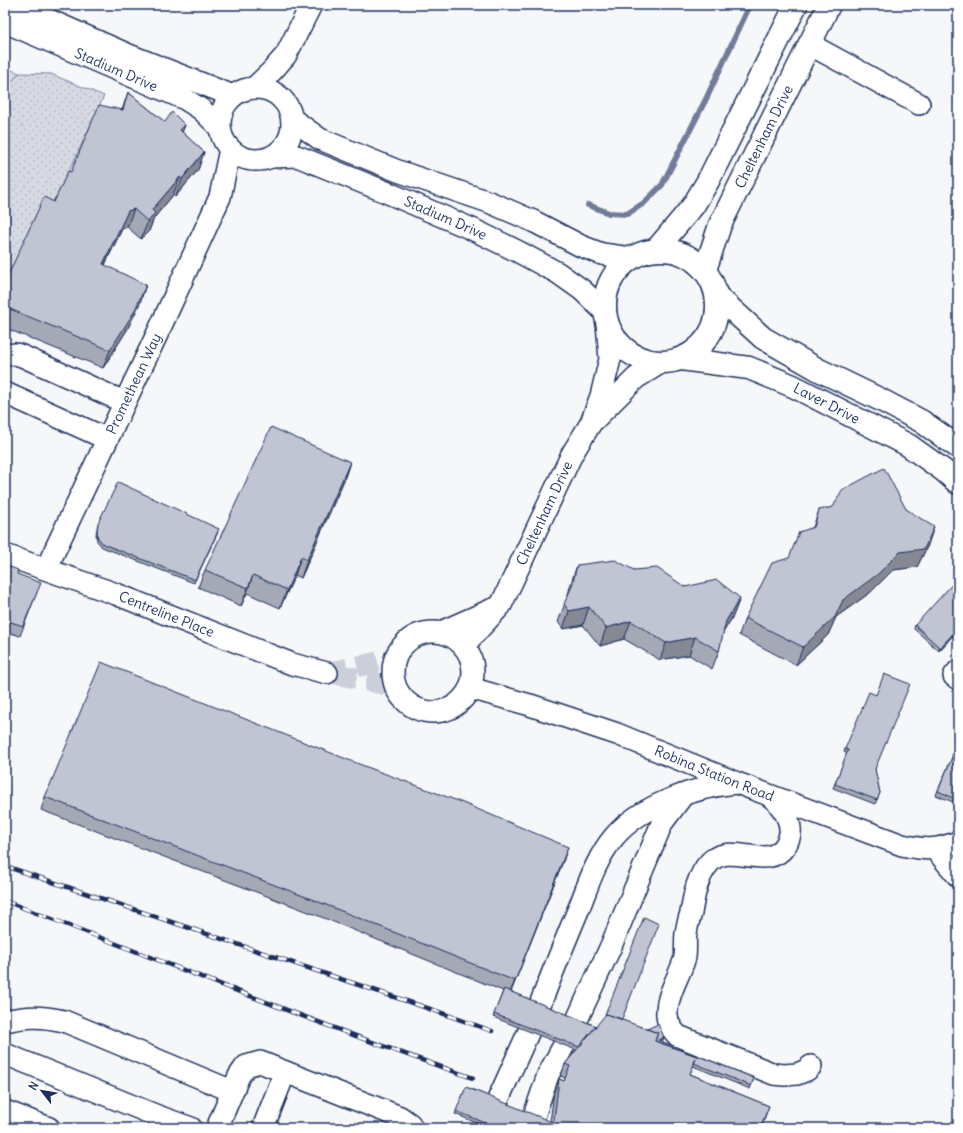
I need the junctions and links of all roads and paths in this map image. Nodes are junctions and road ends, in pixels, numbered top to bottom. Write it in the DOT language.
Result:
graph roads {
  1 [pos="15,5"];
  2 [pos="311,5"];
  3 [pos="796,5"];
  4 [pos="829,5"];
  5 [pos="5,22"];
  6 [pos="809,44"];
  7 [pos="286,55"];
  8 [pos="254,88"];
  9 [pos="233,96"];
  10 [pos="282,99"];
  11 [pos="919,104"];
  12 [pos="292,119"];
  13 [pos="220,128"];
  14 [pos="230,150"];
  15 [pos="264,158"];
  16 [pos="220,197"];
  17 [pos="656,250"];
  18 [pos="631,258"];
  19 [pos="705,270"];
  20 [pos="717,296"];
  21 [pos="606,317"];
  22 [pos="5,355"];
  23 [pos="672,361"];
  24 [pos="5,393"];
  25 [pos="124,402"];
  26 [pos="591,423"];
  27 [pos="108,439"];
  28 [pos="958,447"];
  29 [pos="958,483"];
  30 [pos="5,555"];
  31 [pos="46,569"];
  32 [pos="501,605"];
  33 [pos="441,632"];
  34 [pos="464,645"];
  35 [pos="958,671"];
  36 [pos="327,673"];
  37 [pos="958,679"];
  38 [pos="470,688"];
  39 [pos="737,783"];
  40 [pos="766,794"];
  41 [pos="683,795"];
  42 [pos="958,842"];
  43 [pos="935,849"];
  44 [pos="958,876"];
  45 [pos="538,1007"];
  46 [pos="5,1021"];
  47 [pos="576,1022"];
  48 [pos="528,1031"];
  49 [pos="564,1045"];
  50 [pos="5,1054"];
  51 [pos="811,1066"];
  52 [pos="285,1072"];
  53 [pos="232,1091"];
  54 [pos="496,1104"];
  55 [pos="5,1110"];
  56 [pos="534,1116"];
  57 [pos="157,1122"];
  58 [pos="49,1128"];
  59 [pos="191,1128"];
  60 [pos="217,1128"];
  61 [pos="263,1128"];
  62 [pos="412,1128"];
  1 -- 9 [label="street, Stadium Drive"];
  2 -- 7 [label="street"];
  3 -- 17 [label="main road, Cheltenham Drive"];
  4 -- 6 [label="main road, Cheltenham Drive"];
  5 -- 13 [label="street, Stadium Drive"];
  6 -- 11 [label="street"];
  6 -- 19 [label="main road, Cheltenham Drive"];
  7 -- 8 [label="street"];
  7 -- 10 [label="street"];
  8 -- 9 [label="street"];
  8 -- 10 [label="street"];
  9 -- 13 [label="street"];
  10 -- 12 [label="street"];
  12 -- 15 [label="street"];
  12 -- 18 [label="street, Stadium Drive"];
  13 -- 14 [label="street"];
  14 -- 15 [label="street"];
  14 -- 16 [label="street"];
  15 -- 16 [label="street"];
  15 -- 21 [label="street, Stadium Drive"];
  16 -- 25 [label="street, Promethean Way"];
  17 -- 18 [label="main road"];
  17 -- 19 [label="main road"];
  18 -- 21 [label="main road"];
  19 -- 20 [label="main road"];
  20 -- 23 [label="main road"];
  20 -- 28 [label="main road, Laver Drive"];
  21 -- 23 [label="main road"];
  21 -- 26 [label="street, Cheltenham Drive"];
  22 -- 25 [label="street"];
  23 -- 26 [label="street, Cheltenham Drive"];
  23 -- 29 [label="main road, Laver Drive"];
  24 -- 27 [label="street"];
  25 -- 27 [label="street, Promethean Way"];
  26 -- 32 [label="street, Cheltenham Drive"];
  27 -- 31 [label="street, Promethean Way"];
  30 -- 31 [label="street, Centreline Place"];
  31 -- 36 [label="street, Centreline Place"];
  32 -- 33 [label="street"];
  32 -- 34 [label="street, Cheltenham Drive"];
  33 -- 34 [label="street"];
  33 -- 38 [label="street"];
  34 -- 38 [label="street"];
  35 -- 37 [label="street"];
  38 -- 39 [label="street, Robina Station Road"];
  39 -- 40 [label="street, Robina Station Road"];
  39 -- 41 [label="street"];
  40 -- 43 [label="street, Robina Station Road"];
  40 -- 51 [label="street"];
  41 -- 45 [label="street"];
  41 -- 47 [label="street"];
  42 -- 43 [label="street, Robina Station Road"];
  43 -- 44 [label="street"];
  46 -- 53 [label="street"];
  48 -- 54 [label="street, bridge"];
  49 -- 56 [label="street, bridge"];
  50 -- 57 [label="street"];
  52 -- 53 [label="street"];
  52 -- 61 [label="street"];
  52 -- 62 [label="street"];
  53 -- 60 [label="street"];
  55 -- 58 [label="street"];
  57 -- 59 [label="street"];
}
